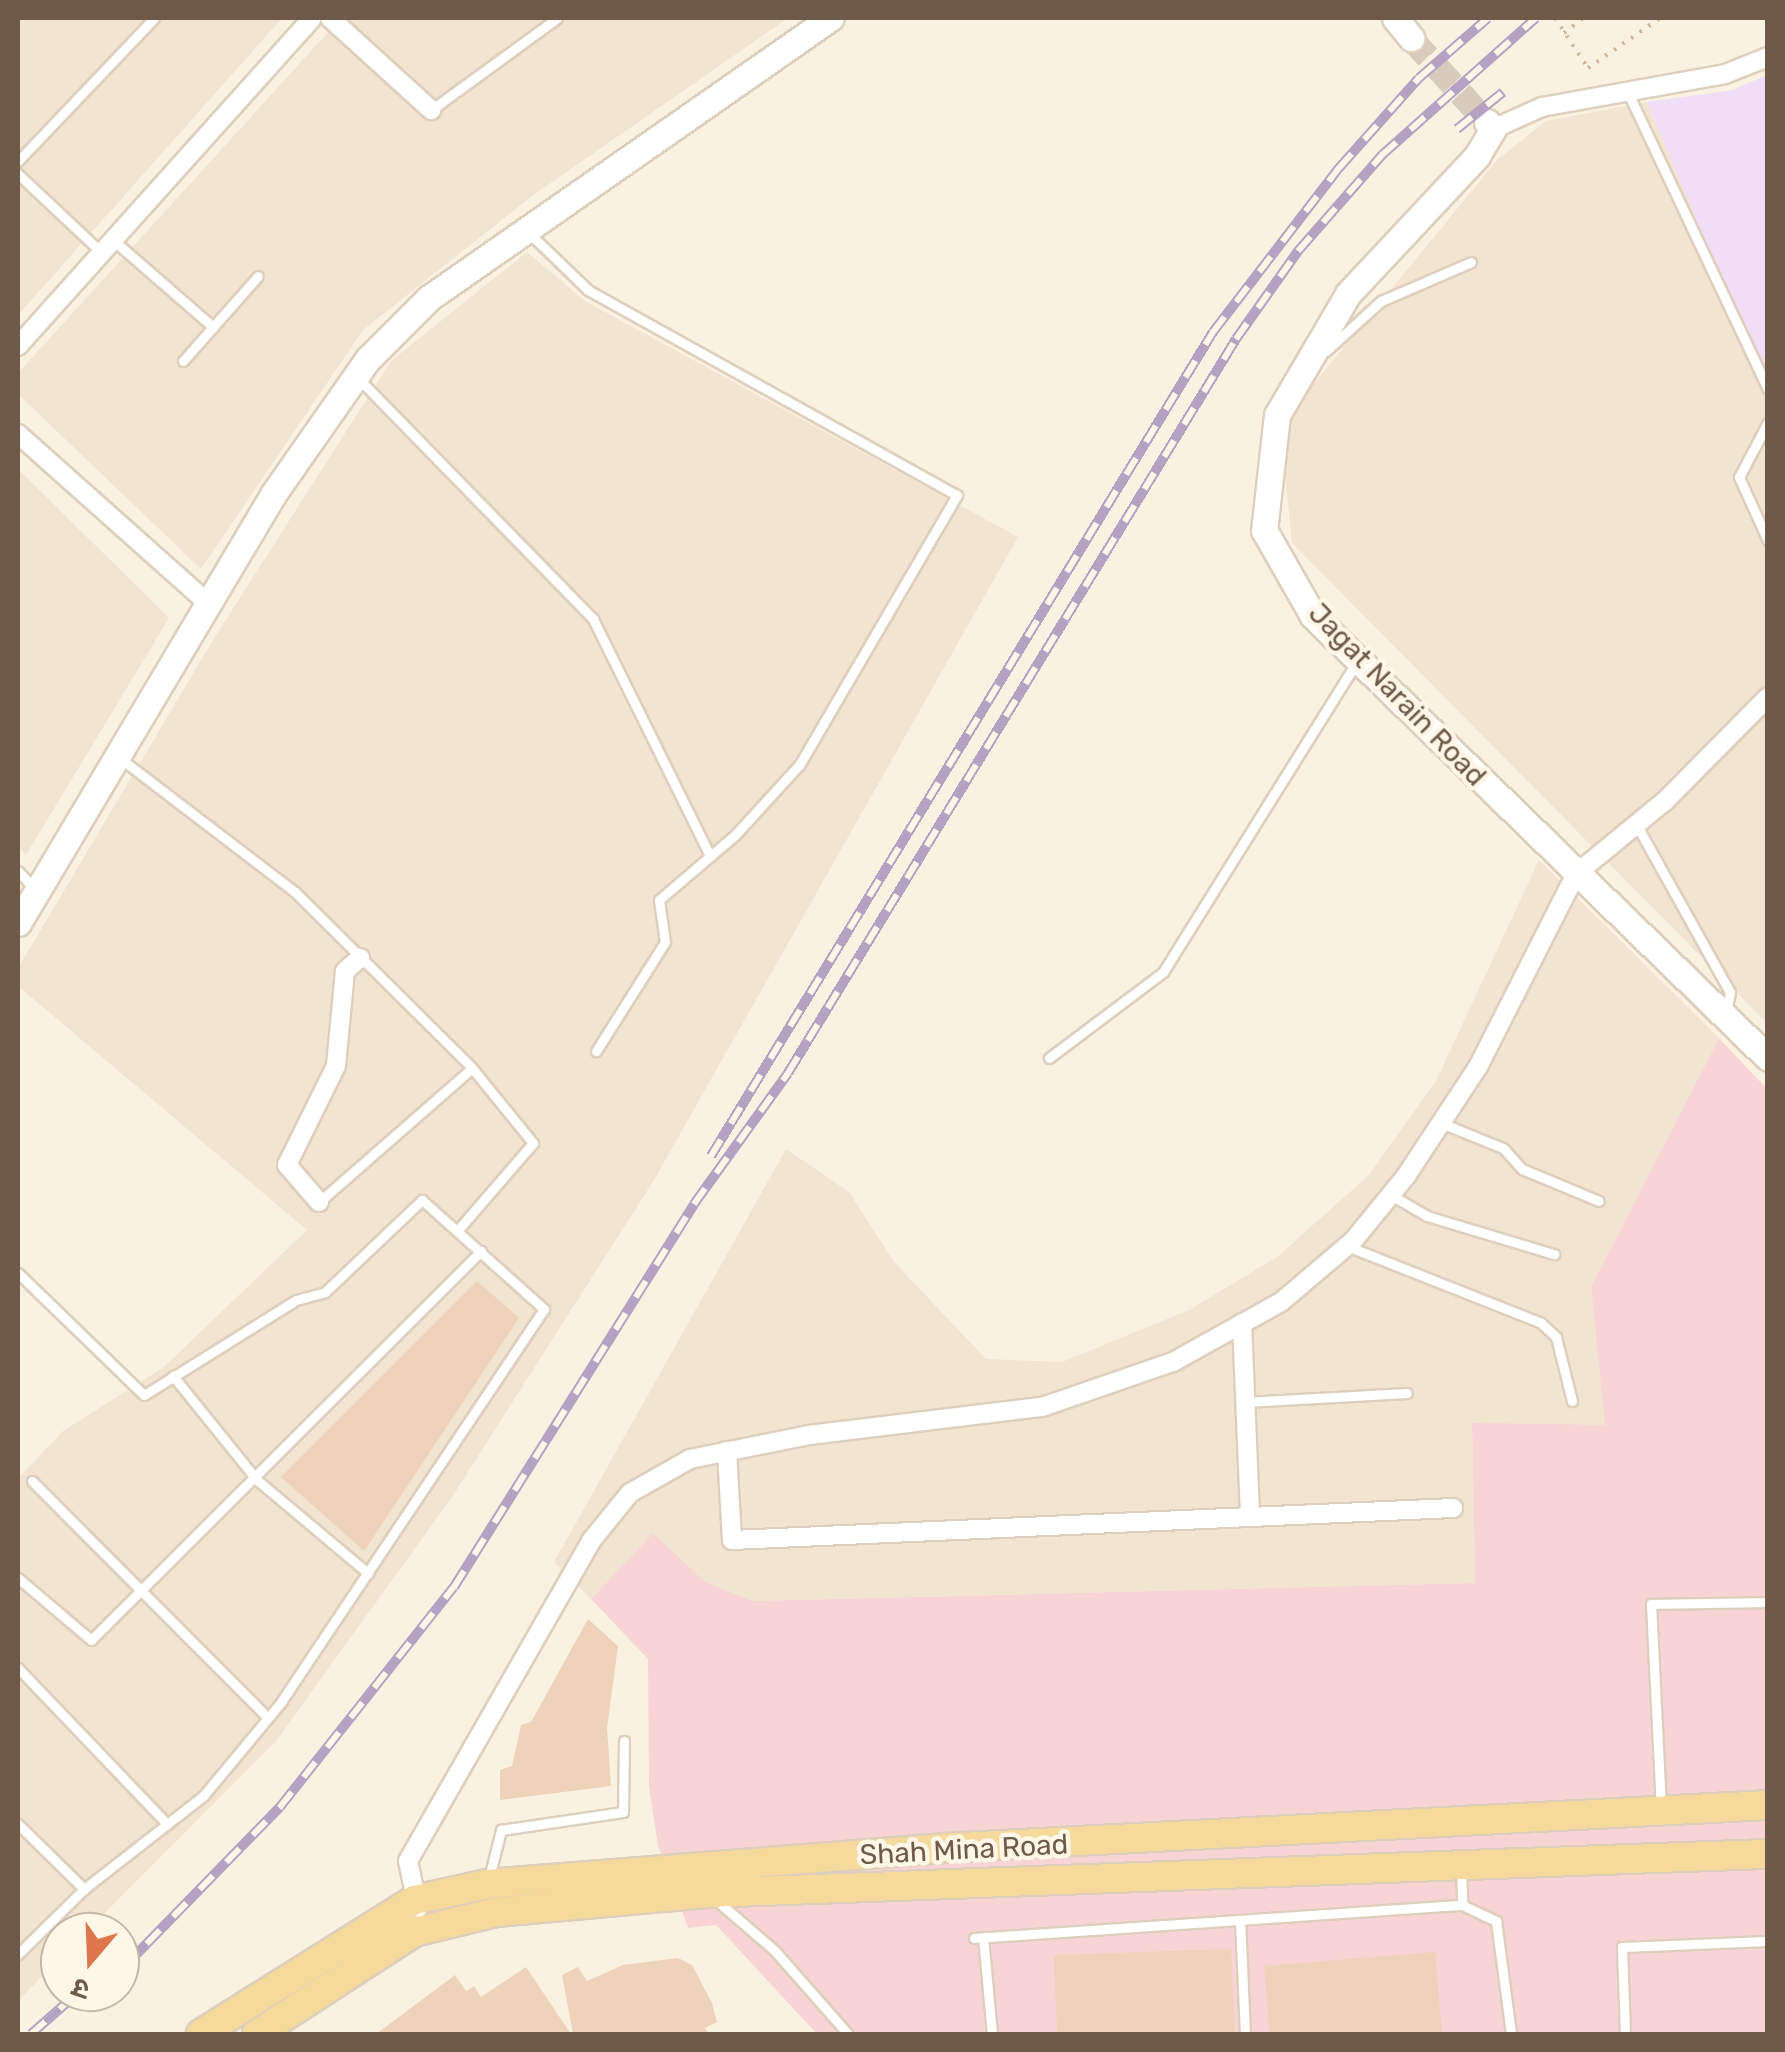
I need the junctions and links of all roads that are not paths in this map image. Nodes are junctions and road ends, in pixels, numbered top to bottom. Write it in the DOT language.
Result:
graph roads {
  1 [pos="154,18"];
  2 [pos="312,18"];
  3 [pos="330,18"];
  4 [pos="556,18"];
  5 [pos="832,18"];
  6 [pos="1768,58"];
  7 [pos="1626,91"];
  8 [pos="431,110"];
  9 [pos="1490,125"];
  10 [pos="18,161"];
  11 [pos="18,174"];
  12 [pos="527,232"];
  13 [pos="108,246"];
  14 [pos="1471,262"];
  15 [pos="258,276"];
  16 [pos="213,327"];
  17 [pos="18,346"];
  18 [pos="183,361"];
  19 [pos="1302,372"];
  20 [pos="356,376"];
  21 [pos="1768,389"];
  22 [pos="1768,422"];
  23 [pos="18,434"];
  24 [pos="1768,541"];
  25 [pos="209,604"];
  26 [pos="1358,660"];
  27 [pos="1764,704"];
  28 [pos="119,758"];
  29 [pos="1636,824"];
  30 [pos="710,856"];
  31 [pos="18,870"];
  32 [pos="1576,874"];
  33 [pos="37,890"];
  34 [pos="18,923"];
  35 [pos="360,958"];
  36 [pos="1725,1017"];
  37 [pos="596,1051"];
  38 [pos="1048,1058"];
  39 [pos="1768,1058"];
  40 [pos="472,1068"];
  41 [pos="1441,1123"];
  42 [pos="1390,1195"];
  43 [pos="1598,1200"];
  44 [pos="319,1202"];
  45 [pos="457,1231"];
  46 [pos="1347,1246"];
  47 [pos="481,1251"];
  48 [pos="1554,1254"];
  49 [pos="18,1273"];
  50 [pos="1242,1323"];
  51 [pos="173,1376"];
  52 [pos="1407,1393"];
  53 [pos="1246,1402"];
  54 [pos="1572,1402"];
  55 [pos="727,1452"];
  56 [pos="258,1480"];
  57 [pos="32,1481"];
  58 [pos="1452,1508"];
  59 [pos="1250,1517"];
  60 [pos="368,1574"];
  61 [pos="18,1578"];
  62 [pos="143,1592"];
  63 [pos="1768,1602"];
  64 [pos="18,1668"];
  65 [pos="268,1718"];
  66 [pos="624,1741"];
  67 [pos="1768,1805"];
  68 [pos="1662,1810"];
  69 [pos="1598,1816"];
  70 [pos="18,1824"];
  71 [pos="168,1824"];
  72 [pos="1400,1828"];
  73 [pos="1089,1843"];
  74 [pos="1768,1854"];
  75 [pos="1603,1860"];
  76 [pos="1461,1864"];
  77 [pos="1402,1867"];
  78 [pos="704,1880"];
  79 [pos="1090,1881"];
  80 [pos="487,1884"];
  81 [pos="84,1889"];
  82 [pos="414,1900"];
  83 [pos="1462,1905"];
  84 [pos="1240,1920"];
  85 [pos="427,1926"];
  86 [pos="1768,1941"];
  87 [pos="18,1954"];
  88 [pos="200,2034"];
  89 [pos="256,2034"];
  90 [pos="848,2034"];
  91 [pos="992,2034"];
  92 [pos="1245,2034"];
  93 [pos="1511,2034"];
  94 [pos="1625,2034"];
  1 -- 10 [label="lane"];
  2 -- 13 [label="street"];
  3 -- 8 [label="street"];
  4 -- 8 [label="lane"];
  5 -- 12 [label="street"];
  6 -- 7 [label="street"];
  7 -- 9 [label="street"];
  7 -- 21 [label="lane"];
  9 -- 19 [label="street, Jagat Narain Road"];
  11 -- 13 [label="lane"];
  12 -- 20 [label="street"];
  12 -- 30 [label="lane"];
  13 -- 16 [label="lane"];
  13 -- 17 [label="street"];
  14 -- 19 [label="lane"];
  15 -- 16 [label="lane"];
  16 -- 18 [label="lane"];
  19 -- 26 [label="street, Jagat Narain Road"];
  20 -- 25 [label="street"];
  20 -- 30 [label="lane"];
  22 -- 24 [label="lane"];
  23 -- 25 [label="street"];
  25 -- 28 [label="street"];
  26 -- 32 [label="street, Jagat Narain Road"];
  26 -- 38 [label="lane"];
  27 -- 29 [label="street"];
  28 -- 33 [label="street"];
  28 -- 35 [label="lane"];
  29 -- 32 [label="street"];
  29 -- 36 [label="lane"];
  30 -- 37 [label="lane"];
  31 -- 33 [label="lane"];
  32 -- 36 [label="street, Jagat Narain Road"];
  32 -- 41 [label="street"];
  33 -- 34 [label="street"];
  35 -- 40 [label="lane"];
  35 -- 44 [label="street"];
  36 -- 39 [label="street, Jagat Narain Road"];
  40 -- 44 [label="lane"];
  40 -- 45 [label="lane"];
  41 -- 42 [label="street"];
  41 -- 43 [label="lane"];
  42 -- 46 [label="street"];
  42 -- 48 [label="lane"];
  45 -- 47 [label="lane"];
  45 -- 51 [label="lane"];
  46 -- 50 [label="street"];
  46 -- 54 [label="lane"];
  47 -- 56 [label="lane"];
  47 -- 60 [label="lane"];
  49 -- 51 [label="lane"];
  50 -- 53 [label="street"];
  50 -- 55 [label="street"];
  51 -- 56 [label="lane"];
  52 -- 53 [label="lane"];
  53 -- 59 [label="street"];
  55 -- 59 [label="street"];
  55 -- 82 [label="street"];
  56 -- 60 [label="lane"];
  56 -- 62 [label="lane"];
  57 -- 62 [label="lane"];
  58 -- 59 [label="street"];
  60 -- 65 [label="lane"];
  61 -- 62 [label="lane"];
  62 -- 65 [label="lane"];
  63 -- 68 [label="lane"];
  64 -- 71 [label="lane"];
  65 -- 71 [label="lane"];
  66 -- 80 [label="lane"];
  67 -- 68 [label="main road, Shah Mina Road"];
  68 -- 69 [label="main road, Shah Mina Road"];
  69 -- 72 [label="main road, Shah Mina Road"];
  69 -- 75 [label="main road"];
  70 -- 81 [label="lane"];
  71 -- 81 [label="lane"];
  72 -- 73 [label="main road, Shah Mina Road"];
  72 -- 77 [label="main road"];
  73 -- 78 [label="main road, Shah Mina Road"];
  73 -- 79 [label="main road"];
  74 -- 75 [label="main road, Shah Mina Road"];
  75 -- 76 [label="main road, Shah Mina Road"];
  76 -- 77 [label="main road, Shah Mina Road"];
  76 -- 83 [label="lane"];
  77 -- 79 [label="main road, Shah Mina Road"];
  78 -- 79 [label="main road, Shah Mina Road"];
  78 -- 80 [label="main road, Shah Mina Road"];
  78 -- 85 [label="main road, Shah Mina Road"];
  78 -- 90 [label="lane"];
  80 -- 82 [label="main road, Shah Mina Road"];
  81 -- 87 [label="lane"];
  82 -- 85 [label="street"];
  82 -- 88 [label="main road, Shah Mina Road"];
  83 -- 84 [label="lane"];
  83 -- 93 [label="lane"];
  84 -- 91 [label="lane"];
  84 -- 92 [label="lane"];
  85 -- 89 [label="main road, Shah Mina Road"];
  86 -- 94 [label="lane"];
}
